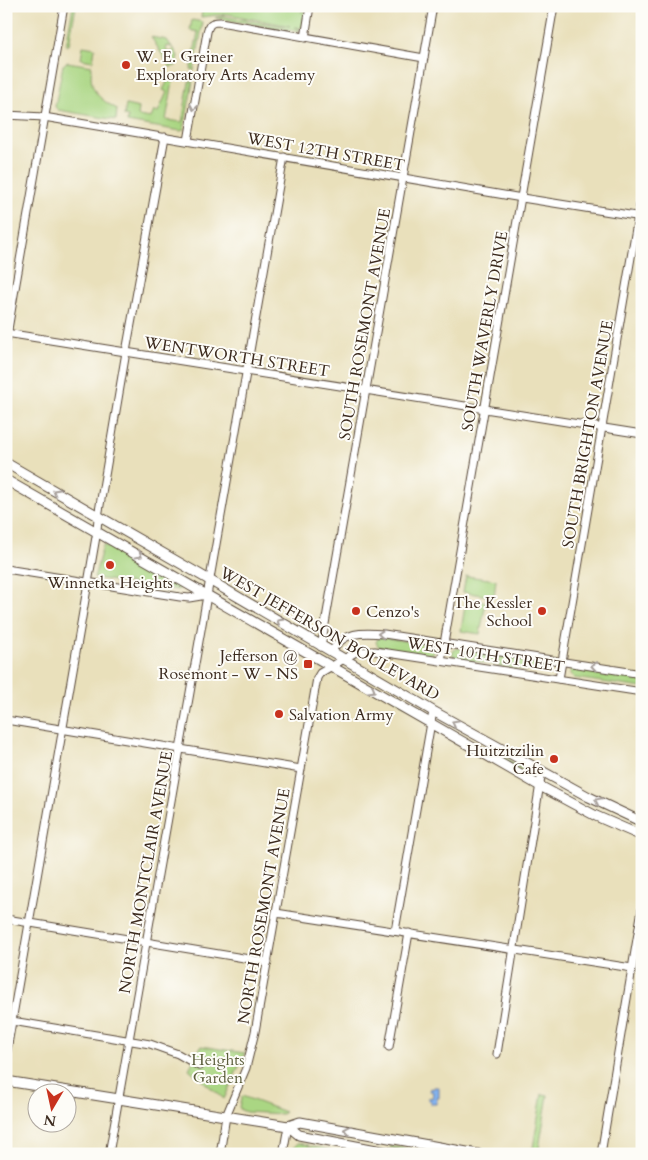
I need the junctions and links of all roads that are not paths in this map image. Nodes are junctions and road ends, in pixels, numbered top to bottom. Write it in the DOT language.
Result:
graph roads {
  1 [pos="64,6"];
  2 [pos="310,6"];
  3 [pos="433,6"];
  4 [pos="554,6"];
  5 [pos="305,38"];
  6 [pos="424,58"];
  7 [pos="6,115"];
  8 [pos="44,117"];
  9 [pos="165,137"];
  10 [pos="188,141"];
  11 [pos="284,157"];
  12 [pos="403,178"];
  13 [pos="642,192"];
  14 [pos="522,198"];
  15 [pos="640,217"];
  16 [pos="7,336"];
  17 [pos="126,352"];
  18 [pos="247,372"];
  19 [pos="366,391"];
  20 [pos="484,410"];
  21 [pos="602,428"];
  22 [pos="642,434"];
  23 [pos="6,463"];
  24 [pos="6,480"];
  25 [pos="98,516"];
  26 [pos="97,531"];
  27 [pos="6,569"];
  28 [pos="210,580"];
  29 [pos="88,582"];
  30 [pos="207,595"];
  31 [pos="444,643"];
  32 [pos="322,647"];
  33 [pos="331,652"];
  34 [pos="343,659"];
  35 [pos="562,661"];
  36 [pos="441,662"];
  37 [pos="330,666"];
  38 [pos="642,674"];
  39 [pos="559,679"];
  40 [pos="642,692"];
  41 [pos="433,711"];
  42 [pos="6,720"];
  43 [pos="430,724"];
  44 [pos="62,729"];
  45 [pos="180,748"];
  46 [pos="301,768"];
  47 [pos="542,771"];
  48 [pos="540,786"];
  49 [pos="642,822"];
  50 [pos="642,836"];
  51 [pos="642,909"];
  52 [pos="276,913"];
  53 [pos="6,919"];
  54 [pos="29,923"];
  55 [pos="395,931"];
  56 [pos="408,933"];
  57 [pos="147,942"];
  58 [pos="514,950"];
  59 [pos="268,962"];
  60 [pos="632,968"];
  61 [pos="9,1021"];
  62 [pos="129,1040"];
  63 [pos="389,1047"];
  64 [pos="496,1054"];
  65 [pos="6,1056"];
  66 [pos="198,1066"];
  67 [pos="6,1081"];
  68 [pos="119,1098"];
  69 [pos="226,1116"];
  70 [pos="288,1126"];
  71 [pos="109,1154"];
  72 [pos="220,1154"];
  73 [pos="283,1154"];
  74 [pos="397,1154"];
  75 [pos="478,1154"];
  76 [pos="601,1154"];
  1 -- 8 [label="street"];
  2 -- 5 [label="street"];
  3 -- 6 [label="street, SOUTH ROSEMONT AVENUE"];
  4 -- 14 [label="street, SOUTH WAVERLY DRIVE"];
  5 -- 6 [label="street"];
  5 -- 10 [label="street, one-way"];
  6 -- 12 [label="street, SOUTH ROSEMONT AVENUE"];
  7 -- 8 [label="street, WEST 12TH STREET"];
  8 -- 9 [label="street, WEST 12TH STREET"];
  8 -- 16 [label="street"];
  9 -- 10 [label="street, WEST 12TH STREET"];
  9 -- 17 [label="street"];
  10 -- 11 [label="street, WEST 12TH STREET"];
  11 -- 12 [label="street, WEST 12TH STREET"];
  11 -- 18 [label="street, NORTH MONTCLAIR AVENUE"];
  12 -- 14 [label="street, WEST 12TH STREET"];
  12 -- 19 [label="street, SOUTH ROSEMONT AVENUE"];
  13 -- 15 [label="street, SOUTH BRIGHTON AVENUE"];
  14 -- 15 [label="street, WEST 12TH STREET"];
  14 -- 20 [label="street, SOUTH WAVERLY DRIVE"];
  15 -- 21 [label="street, SOUTH BRIGHTON AVENUE"];
  16 -- 17 [label="street, WENTWORTH STREET"];
  17 -- 18 [label="street, WENTWORTH STREET"];
  17 -- 25 [label="street"];
  18 -- 19 [label="street, WENTWORTH STREET"];
  18 -- 28 [label="street, NORTH MONTCLAIR AVENUE"];
  19 -- 20 [label="street, WENTWORTH STREET"];
  19 -- 32 [label="street, SOUTH ROSEMONT AVENUE"];
  20 -- 21 [label="street, WENTWORTH STREET"];
  20 -- 31 [label="street, SOUTH WAVERLY DRIVE"];
  21 -- 22 [label="street, WENTWORTH STREET"];
  21 -- 35 [label="street, SOUTH BRIGHTON AVENUE"];
  25 -- 23 [label="main road, WEST JEFFERSON BOULEVARD, one-way"];
  24 -- 26 [label="main road, WEST JEFFERSON BOULEVARD"];
  25 -- 26 [label="street"];
  25 -- 28 [label="main road, WEST JEFFERSON BOULEVARD"];
  26 -- 29 [label="street"];
  26 -- 30 [label="main road, WEST JEFFERSON BOULEVARD, one-way"];
  27 -- 29 [label="street"];
  28 -- 30 [label="street, NORTH MONTCLAIR AVENUE"];
  32 -- 28 [label="main road, WEST JEFFERSON BOULEVARD, one-way"];
  29 -- 30 [label="street"];
  29 -- 44 [label="street"];
  30 -- 37 [label="main road, WEST JEFFERSON BOULEVARD"];
  30 -- 45 [label="street, NORTH MONTCLAIR AVENUE"];
  31 -- 33 [label="street, WEST 10TH STREET, one-way"];
  31 -- 35 [label="street, WEST 10TH STREET"];
  31 -- 36 [label="street, SOUTH WAVERLY DRIVE"];
  32 -- 33 [label="main road, WEST JEFFERSON BOULEVARD"];
  33 -- 34 [label="main road, WEST JEFFERSON BOULEVARD"];
  34 -- 36 [label="street, WEST 10TH STREET"];
  34 -- 37 [label="street, WEST 10TH STREET"];
  34 -- 41 [label="main road, WEST JEFFERSON BOULEVARD"];
  38 -- 35 [label="street, WEST 10TH STREET, one-way"];
  35 -- 39 [label="street, SOUTH BRIGHTON AVENUE"];
  36 -- 39 [label="street, WEST 10TH STREET"];
  37 -- 43 [label="main road, WEST JEFFERSON BOULEVARD, one-way"];
  37 -- 46 [label="street, NORTH ROSEMONT AVENUE"];
  39 -- 40 [label="street, WEST 10TH STREET"];
  41 -- 43 [label="street"];
  47 -- 41 [label="main road, WEST JEFFERSON BOULEVARD, one-way"];
  42 -- 44 [label="street"];
  43 -- 48 [label="main road, WEST JEFFERSON BOULEVARD"];
  43 -- 55 [label="street"];
  44 -- 45 [label="street"];
  44 -- 54 [label="street"];
  45 -- 46 [label="street"];
  45 -- 57 [label="street, NORTH MONTCLAIR AVENUE"];
  46 -- 52 [label="street, NORTH ROSEMONT AVENUE"];
  47 -- 48 [label="street"];
  49 -- 47 [label="main road, WEST JEFFERSON BOULEVARD, one-way"];
  48 -- 50 [label="main road, WEST JEFFERSON BOULEVARD"];
  48 -- 58 [label="street"];
  51 -- 60 [label="street"];
  52 -- 55 [label="street"];
  52 -- 59 [label="street, NORTH ROSEMONT AVENUE"];
  53 -- 54 [label="street"];
  54 -- 57 [label="street"];
  54 -- 61 [label="street"];
  55 -- 56 [label="street"];
  56 -- 58 [label="street"];
  56 -- 63 [label="street"];
  57 -- 59 [label="street"];
  57 -- 62 [label="street, NORTH MONTCLAIR AVENUE"];
  58 -- 60 [label="street"];
  58 -- 64 [label="street"];
  59 -- 69 [label="street, NORTH ROSEMONT AVENUE"];
  60 -- 76 [label="street"];
  61 -- 62 [label="street"];
  61 -- 65 [label="street"];
  62 -- 66 [label="street"];
  62 -- 68 [label="street, NORTH MONTCLAIR AVENUE"];
  67 -- 68 [label="main road"];
  68 -- 69 [label="main road"];
  68 -- 71 [label="street, NORTH MONTCLAIR AVENUE"];
  69 -- 70 [label="main road"];
  69 -- 72 [label="street, NORTH ROSEMONT AVENUE"];
  70 -- 73 [label="street"];
  70 -- 74 [label="main road"];
  75 -- 70 [label="main road, one-way"];
}
